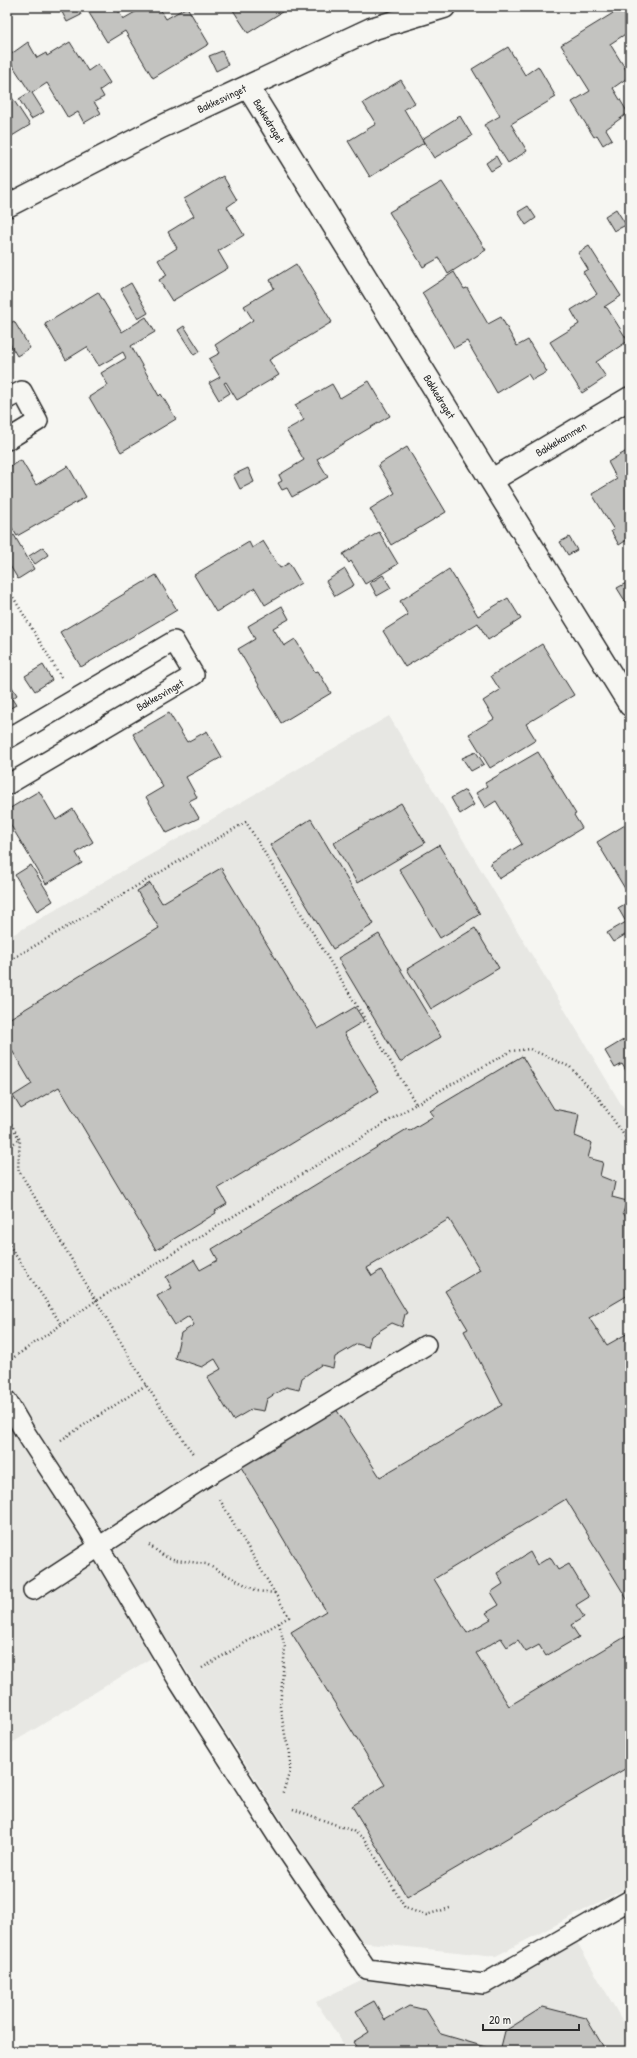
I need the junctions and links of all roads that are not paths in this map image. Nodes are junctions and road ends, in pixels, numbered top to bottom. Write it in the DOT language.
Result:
graph roads {
  1 [pos="444,7"];
  2 [pos="248,87"];
  3 [pos="7,206"];
  4 [pos="630,398"];
  5 [pos="7,399"];
  6 [pos="7,440"];
  7 [pos="492,480"];
  8 [pos="630,705"];
  9 [pos="7,739"];
  10 [pos="7,784"];
  11 [pos="426,1344"];
  12 [pos="7,1401"];
  13 [pos="99,1547"];
  14 [pos="33,1590"];
  15 [pos="630,1900"];
  1 -- 2 [label="street, Bakkesvinget"];
  2 -- 3 [label="street, Bakkesvinget"];
  2 -- 7 [label="street, Bakkedraget"];
  4 -- 7 [label="street, Bakkekammen"];
  5 -- 6 [label="lane"];
  7 -- 8 [label="street, Bakkedraget"];
  9 -- 10 [label="lane, Bakkesvinget"];
  11 -- 13 [label="lane"];
  12 -- 13 [label="lane"];
  13 -- 14 [label="lane"];
  13 -- 15 [label="lane"];
}
